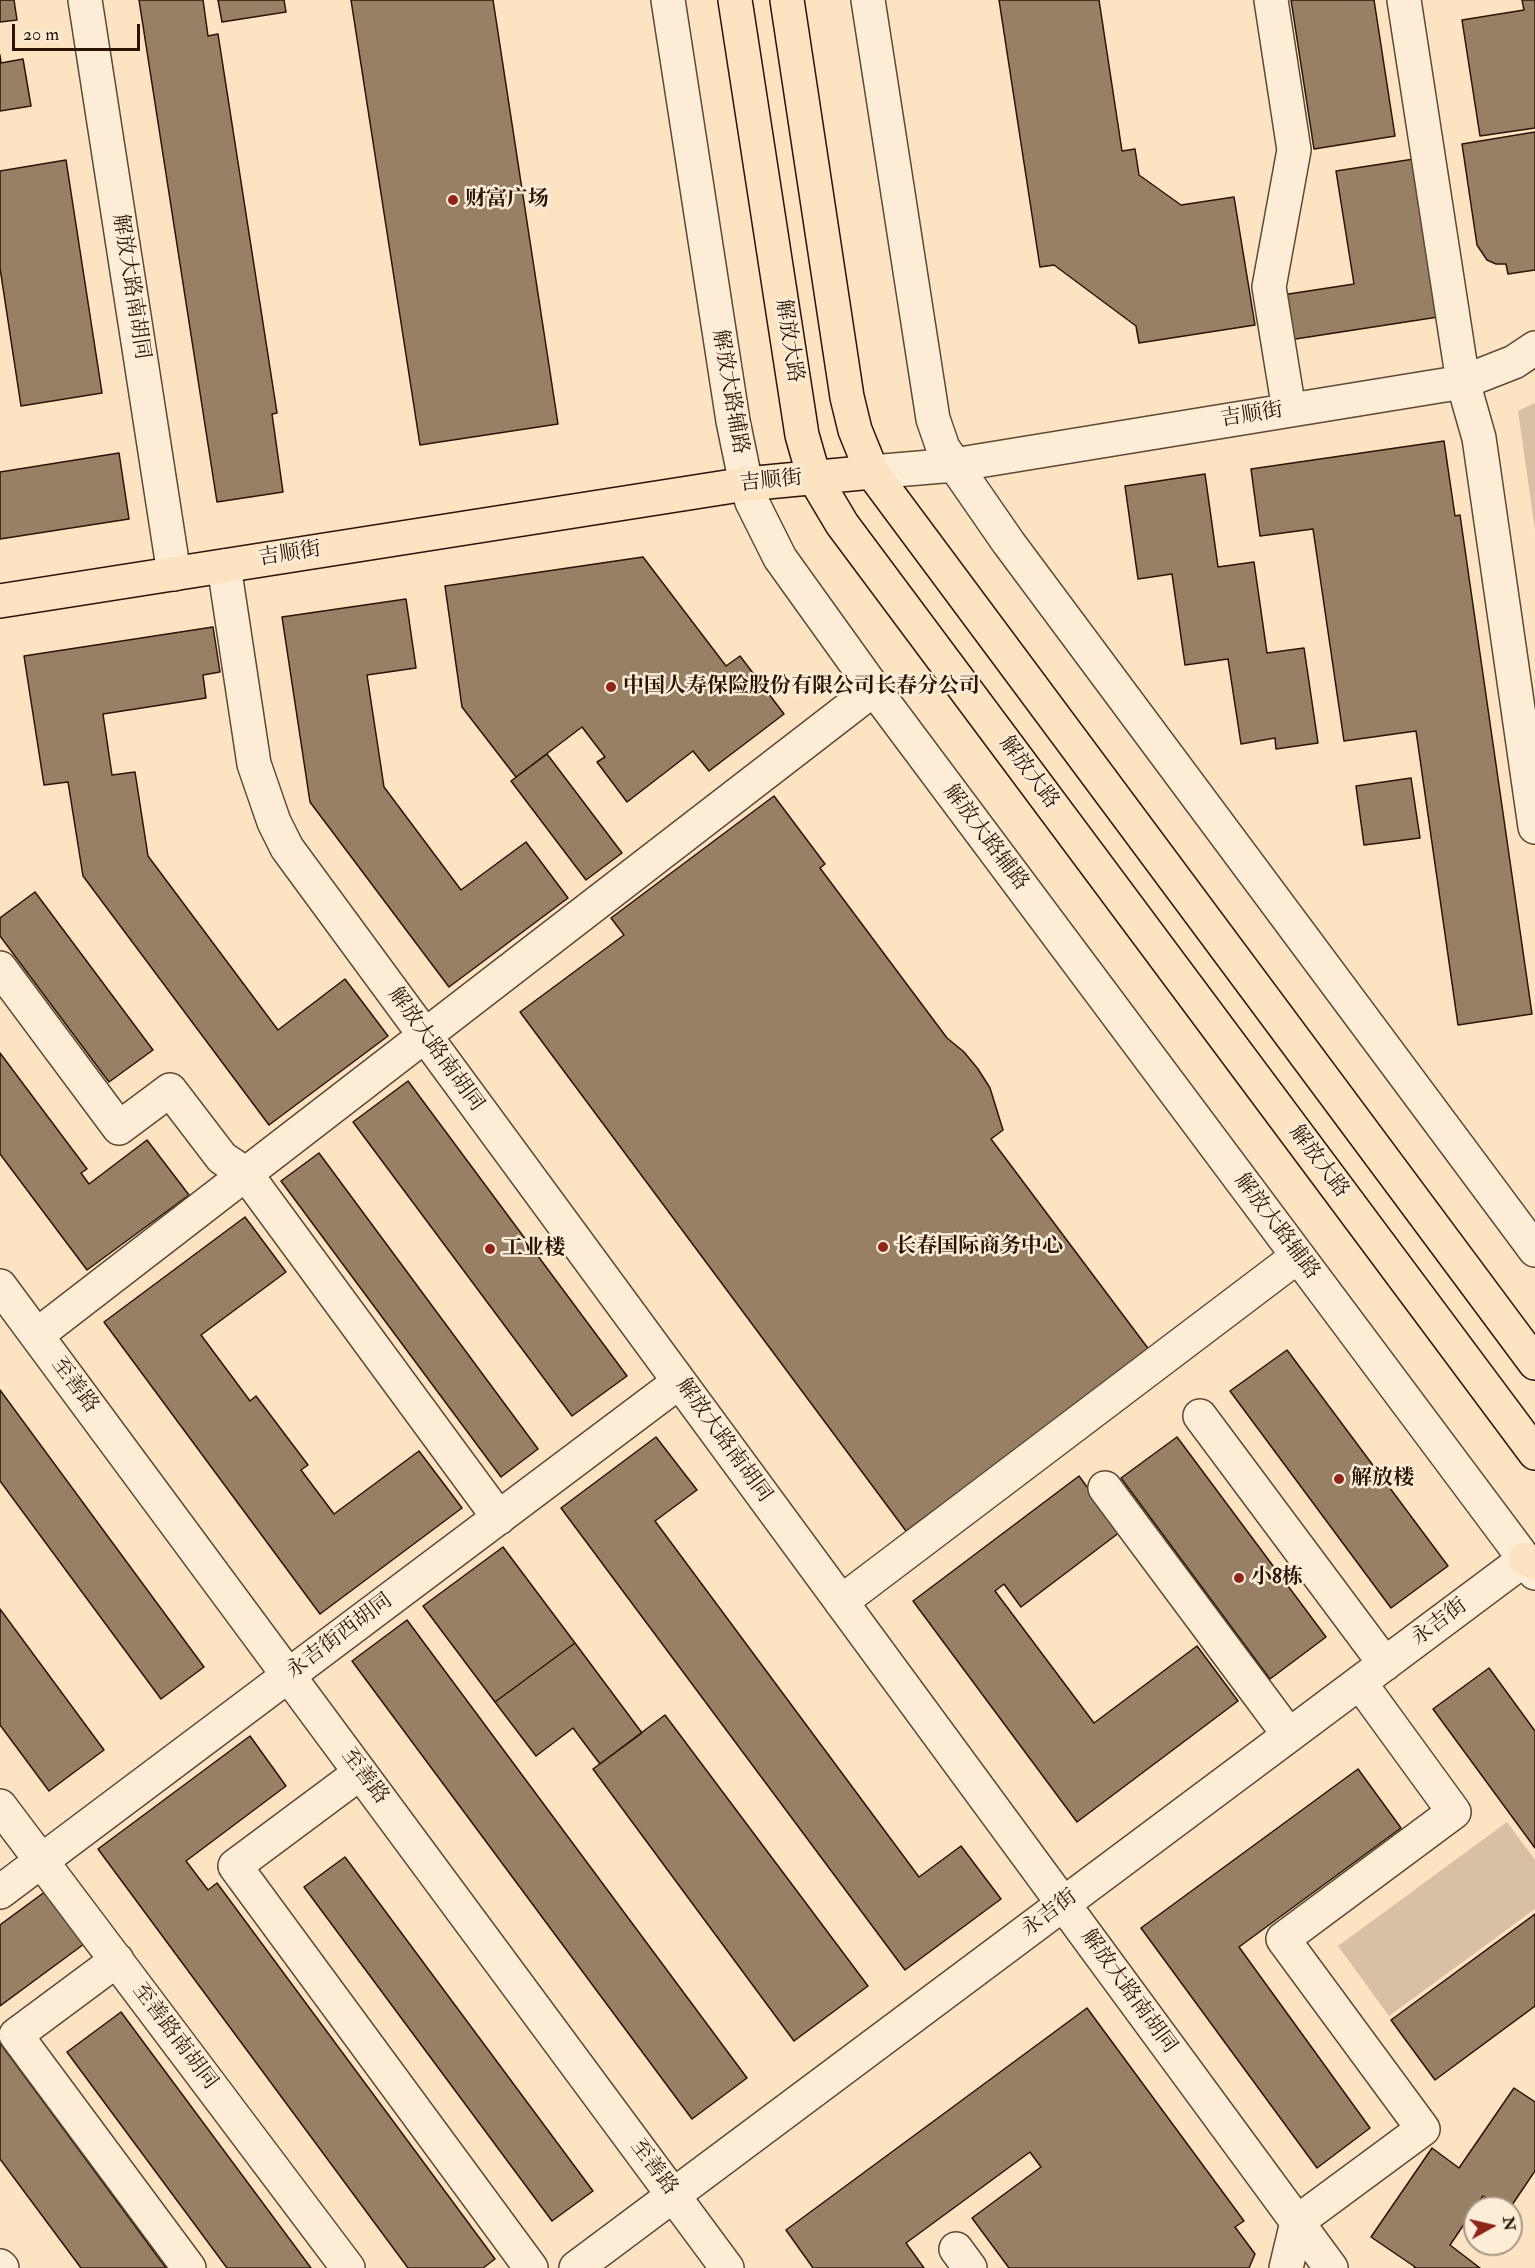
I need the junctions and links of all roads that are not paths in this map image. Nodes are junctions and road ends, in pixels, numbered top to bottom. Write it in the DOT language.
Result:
graph roads {
  1 [pos="85,0"];
  2 [pos="668,0"];
  3 [pos="735,0"];
  4 [pos="787,0"];
  5 [pos="868,0"];
  6 [pos="1271,0"];
  7 [pos="1404,0"];
  8 [pos="1535,348"];
  9 [pos="1463,382"];
  10 [pos="1288,410"];
  11 [pos="954,465"];
  12 [pos="872,472"];
  13 [pos="814,477"];
  14 [pos="746,483"];
  15 [pos="224,566"];
  16 [pos="174,574"];
  17 [pos="0,601"];
  18 [pos="874,690"];
  19 [pos="1535,826"];
  20 [pos="0,968"];
  21 [pos="425,1036"];
  22 [pos="246,1174"];
  23 [pos="1535,1250"];
  24 [pos="1298,1256"];
  25 [pos="0,1286"];
  26 [pos="37,1335"];
  27 [pos="1535,1363"];
  28 [pos="679,1382"];
  29 [pos="1200,1416"];
  30 [pos="1535,1453"];
  31 [pos="1105,1488"];
  32 [pos="499,1518"];
  33 [pos="1532,1565"];
  34 [pos="841,1602"];
  35 [pos="1372,1673"];
  36 [pos="288,1676"];
  37 [pos="1289,1735"];
  38 [pos="360,1773"];
  39 [pos="0,1806"];
  40 [pos="41,1861"];
  41 [pos="0,1892"];
  42 [pos="1064,1904"];
  43 [pos="117,1960"];
  44 [pos="673,2195"];
  45 [pos="1297,2222"];
  46 [pos="189,2268"];
  47 [pos="348,2268"];
  48 [pos="531,2268"];
  49 [pos="576,2268"];
  50 [pos="727,2268"];
  51 [pos="1286,2268"];
  52 [pos="1331,2268"];
  1 -- 16 [label="street, 解放大路南胡同"];
  2 -- 14 [label="street, 解放大路辅路"];
  3 -- 13 [label="main road, 解放大路"];
  4 -- 12 [label="main road"];
  5 -- 11 [label="street"];
  6 -- 10 [label="street"];
  7 -- 9 [label="street"];
  8 -- 9 [label="street, 吉顺街"];
  9 -- 10 [label="street, 吉顺街"];
  9 -- 19 [label="street"];
  10 -- 11 [label="street, 吉顺街"];
  11 -- 12 [label="street, 吉顺街"];
  11 -- 23 [label="street"];
  12 -- 13 [label="main road, 吉顺街"];
  12 -- 27 [label="main road"];
  13 -- 14 [label="main road, 吉顺街"];
  13 -- 30 [label="main road, 解放大路"];
  14 -- 15 [label="main road, 吉顺街"];
  14 -- 18 [label="street, 解放大路辅路"];
  15 -- 16 [label="main road, 吉顺街"];
  15 -- 21 [label="street, 解放大路南胡同"];
  16 -- 17 [label="main road, 吉顺街"];
  18 -- 21 [label="street"];
  18 -- 24 [label="street, 解放大路辅路"];
  20 -- 22 [label="street"];
  21 -- 22 [label="street"];
  21 -- 28 [label="street, 解放大路南胡同"];
  22 -- 26 [label="street"];
  22 -- 32 [label="street"];
  24 -- 33 [label="street, 解放大路辅路"];
  24 -- 34 [label="street"];
  25 -- 26 [label="street, 至善路"];
  26 -- 36 [label="street, 至善路"];
  28 -- 32 [label="street, 永吉街西胡同"];
  28 -- 34 [label="street, 解放大路南胡同"];
  29 -- 35 [label="street"];
  31 -- 37 [label="street"];
  32 -- 36 [label="street, 永吉街西胡同"];
  33 -- 35 [label="street, 永吉街"];
  34 -- 42 [label="street, 解放大路南胡同"];
  35 -- 37 [label="street, 永吉街"];
  35 -- 45 [label="street"];
  36 -- 38 [label="street, 至善路"];
  36 -- 40 [label="street, 永吉街西胡同"];
  37 -- 42 [label="street, 永吉街"];
  38 -- 44 [label="street, 至善路"];
  38 -- 48 [label="street"];
  39 -- 40 [label="street, 至善路南胡同"];
  40 -- 41 [label="street, 永吉街西胡同"];
  40 -- 43 [label="street, 至善路南胡同"];
  42 -- 44 [label="street, 永吉街"];
  42 -- 45 [label="street, 解放大路南胡同"];
  43 -- 46 [label="street"];
  43 -- 47 [label="street, 至善路南胡同"];
  44 -- 49 [label="street, 永吉街"];
  44 -- 50 [label="street, 至善路"];
  45 -- 51 [label="street"];
  45 -- 52 [label="street, 解放大路南胡同"];
}
